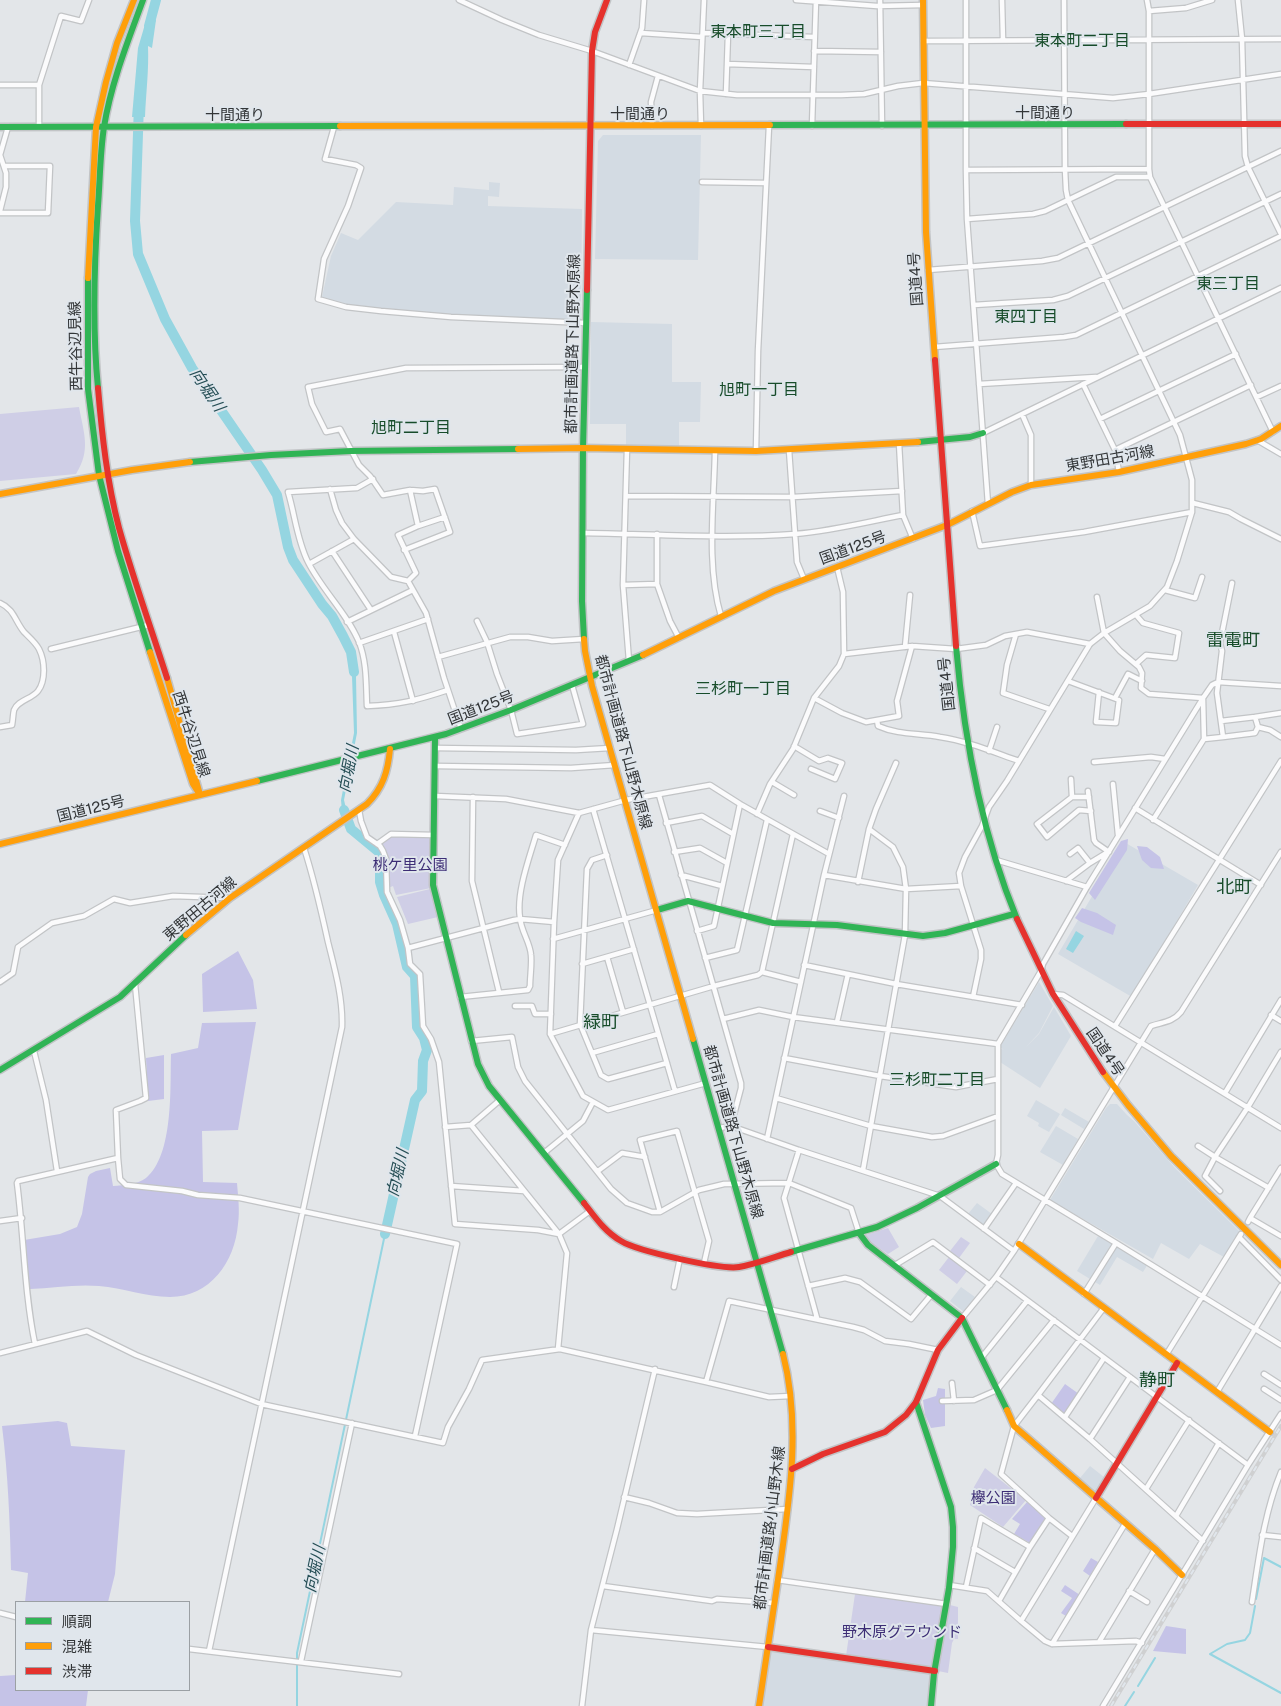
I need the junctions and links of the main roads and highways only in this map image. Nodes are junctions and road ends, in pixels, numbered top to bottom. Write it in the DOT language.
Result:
graph roads {
  1 [pos="134,0"];
  2 [pos="143,0"];
  3 [pos="607,0"];
  4 [pos="923,2"];
  5 [pos="1281,124"];
  6 [pos="924,126"];
  7 [pos="0,127"];
  8 [pos="96,127"];
  9 [pos="104,127"];
  10 [pos="590,127"];
  11 [pos="1281,426"];
  12 [pos="983,433"];
  13 [pos="941,441"];
  14 [pos="583,448"];
  15 [pos="108,474"];
  16 [pos="99,475"];
  17 [pos="0,494"];
  18 [pos="947,525"];
  19 [pos="146,625"];
  20 [pos="590,678"];
  21 [pos="435,738"];
  22 [pos="390,749"];
  23 [pos="200,795"];
  24 [pos="0,844"];
  25 [pos="657,910"];
  26 [pos="1014,914"];
  27 [pos="0,1070"];
  28 [pos="996,1164"];
  29 [pos="859,1233"];
  30 [pos="1018,1244"];
  31 [pos="758,1263"];
  32 [pos="1281,1265"];
  33 [pos="767,1295"];
  34 [pos="962,1318"];
  35 [pos="1178,1363"];
  36 [pos="916,1402"];
  37 [pos="1270,1432"];
  38 [pos="792,1469"];
  39 [pos="1096,1498"];
  40 [pos="1182,1575"];
  41 [pos="768,1646"];
  42 [pos="935,1671"];
  43 [pos="759,1706"];
  44 [pos="931,1706"];
  1 -- 8 [label="main road, 西牛谷辺見線"];
  2 -- 9 [label="main road, 西牛谷辺見線"];
  3 -- 10 [label="main road, 都市計画道路下山野木原線"];
  4 -- 6 [label="main road, 国道4号"];
  5 -- 6 [label="main road, 十間通り"];
  6 -- 10 [label="main road, 十間通り"];
  6 -- 13 [label="main road, 国道4号"];
  7 -- 8 [label="main road, 十間通り"];
  8 -- 9 [label="main road, 十間通り"];
  8 -- 16 [label="main road, 西牛谷辺見線"];
  9 -- 10 [label="main road, 十間通り"];
  9 -- 15 [label="main road, 西牛谷辺見線"];
  10 -- 14 [label="main road, 都市計画道路下山野木原線"];
  11 -- 18 [label="main road, 東野田古河線"];
  12 -- 13 [label="main road"];
  13 -- 14 [label="main road"];
  13 -- 18 [label="main road, 国道4号"];
  14 -- 15 [label="main road"];
  14 -- 20 [label="main road, 都市計画道路下山野木原線"];
  15 -- 16 [label="main road"];
  15 -- 19 [label="main road, 西牛谷辺見線"];
  16 -- 17 [label="main road"];
  16 -- 19 [label="main road, 西牛谷辺見線"];
  18 -- 20 [label="main road, 国道125号"];
  18 -- 26 [label="main road, 国道4号"];
  19 -- 23 [label="main road, 西牛谷辺見線"];
  20 -- 21 [label="main road, 国道125号"];
  20 -- 25 [label="main road, 都市計画道路下山野木原線"];
  21 -- 22 [label="main road, 国道125号"];
  21 -- 31 [label="main road"];
  22 -- 23 [label="main road, 国道125号"];
  22 -- 27 [label="main road, 東野田古河線"];
  23 -- 24 [label="main road, 国道125号"];
  25 -- 26 [label="main road"];
  25 -- 31 [label="main road, 都市計画道路下山野木原線"];
  26 -- 32 [label="main road, 国道4号"];
  28 -- 29 [label="main road"];
  29 -- 31 [label="main road"];
  29 -- 34 [label="main road"];
  30 -- 35 [label="main road"];
  31 -- 33 [label="main road, 都市計画道路下山野木原線"];
  33 -- 38 [label="main road, 都市計画道路小山野木線"];
  34 -- 36 [label="main road"];
  34 -- 39 [label="main road"];
  35 -- 37 [label="main road"];
  35 -- 39 [label="main road"];
  36 -- 38 [label="main road"];
  36 -- 42 [label="main road"];
  38 -- 41 [label="main road, 都市計画道路小山野木線"];
  39 -- 40 [label="main road"];
  41 -- 42 [label="main road"];
  41 -- 43 [label="main road, 都市計画道路小山野木線"];
  42 -- 44 [label="main road"];
}
